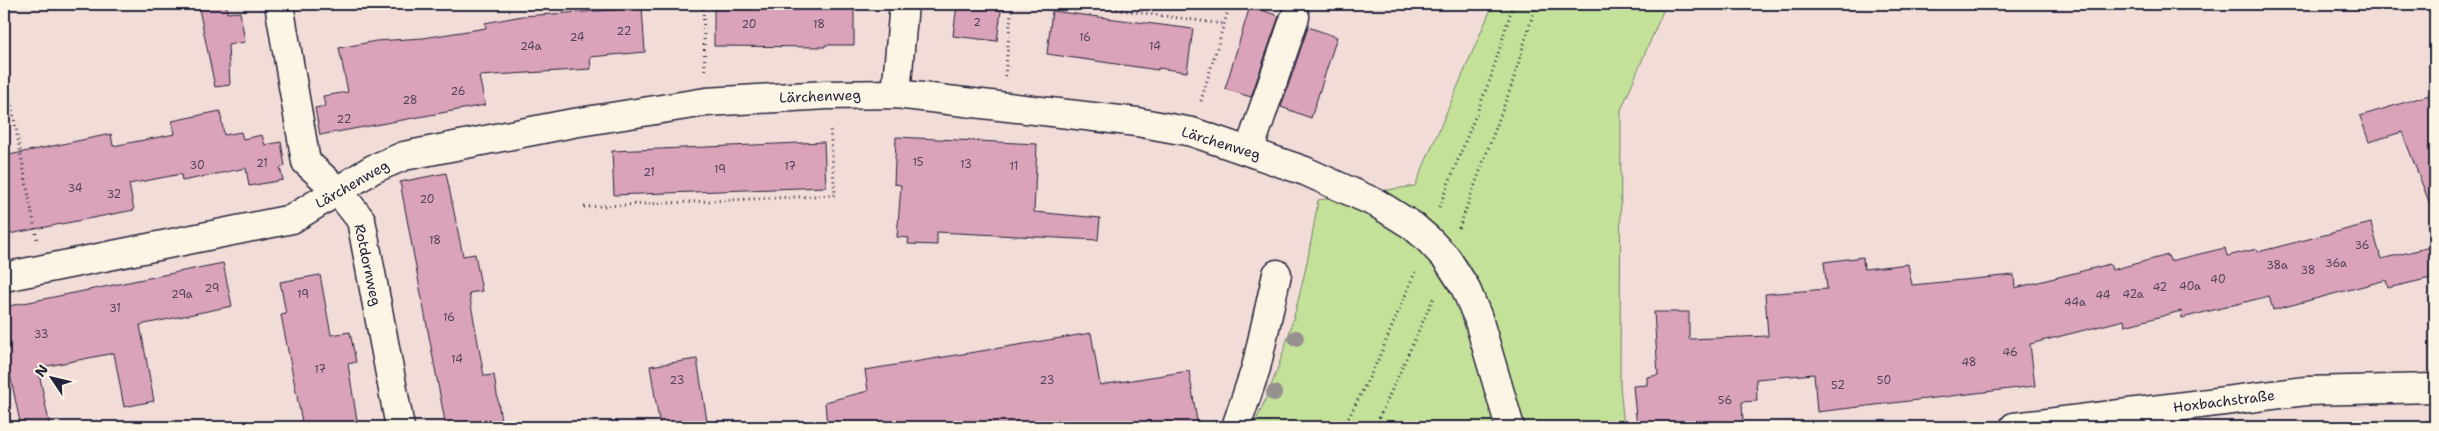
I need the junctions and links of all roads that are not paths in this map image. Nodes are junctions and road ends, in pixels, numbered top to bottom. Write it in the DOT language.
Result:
graph roads {
  1 [pos="279,4"];
  2 [pos="904,4"];
  3 [pos="1295,17"];
  4 [pos="896,94"];
  5 [pos="1249,151"];
  6 [pos="339,192"];
  7 [pos="1277,274"];
  8 [pos="4,277"];
  9 [pos="2435,388"];
  10 [pos="400,427"];
  11 [pos="1236,427"];
  12 [pos="1510,427"];
  13 [pos="2014,427"];
  1 -- 6 [label="street, Rotdornweg"];
  2 -- 4 [label="street"];
  3 -- 5 [label="street"];
  4 -- 5 [label="street, Lärchenweg"];
  4 -- 6 [label="street, Lärchenweg"];
  5 -- 12 [label="street, Lärchenweg"];
  6 -- 8 [label="street, Lärchenweg"];
  6 -- 10 [label="street, Rotdornweg"];
  7 -- 11 [label="street"];
  9 -- 13 [label="street, Hoxbachstraße"];
}
